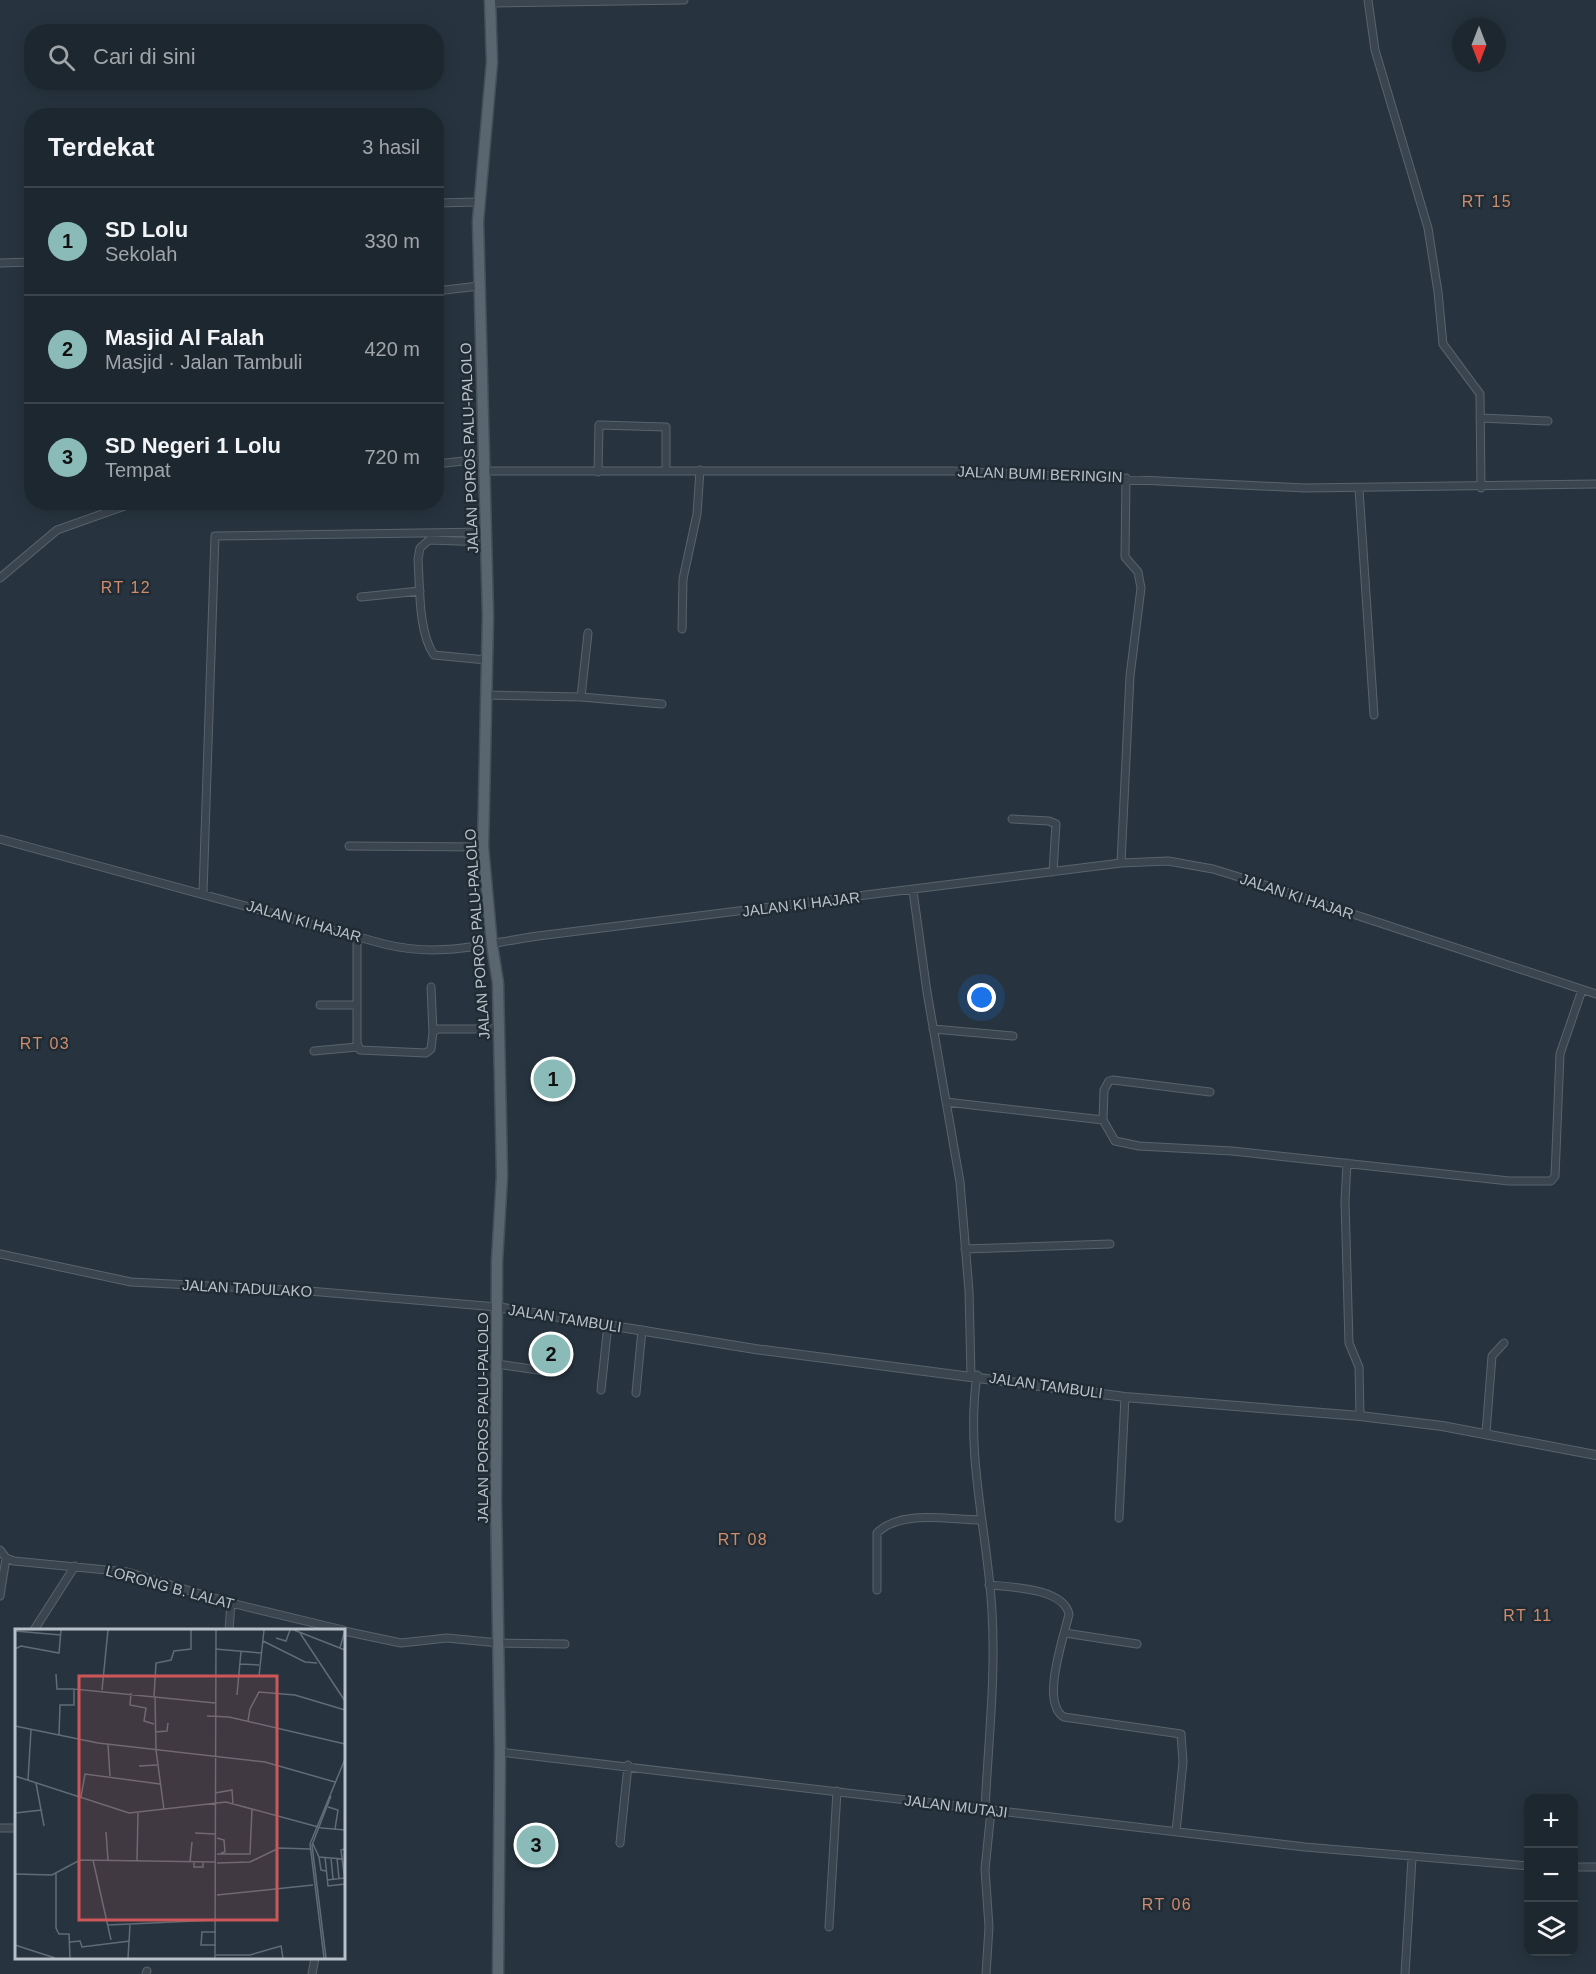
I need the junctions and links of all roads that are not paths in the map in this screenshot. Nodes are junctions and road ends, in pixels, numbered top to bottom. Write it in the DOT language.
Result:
graph roads {
  1 [pos="684,0"];
  2 [pos="1368,0"];
  3 [pos="490,2"];
  4 [pos="479,202"];
  5 [pos="444,203"];
  6 [pos="24,262"];
  7 [pos="0,263"];
  8 [pos="479,286"];
  9 [pos="444,290"];
  10 [pos="1480,417"];
  11 [pos="1548,421"];
  12 [pos="483,459"];
  13 [pos="444,464"];
  14 [pos="666,470"];
  15 [pos="700,470"];
  16 [pos="483,471"];
  17 [pos="598,472"];
  18 [pos="1126,478"];
  19 [pos="1596,484"];
  20 [pos="1481,488"];
  21 [pos="1359,489"];
  22 [pos="113,510"];
  23 [pos="486,537"];
  24 [pos="0,578"];
  25 [pos="420,591"];
  26 [pos="361,597"];
  27 [pos="682,629"];
  28 [pos="588,633"];
  29 [pos="486,660"];
  30 [pos="485,695"];
  31 [pos="581,697"];
  32 [pos="662,704"];
  33 [pos="1374,715"];
  34 [pos="1012,819"];
  35 [pos="0,839"];
  36 [pos="349,846"];
  37 [pos="483,846"];
  38 [pos="1121,863"];
  39 [pos="1053,872"];
  40 [pos="914,891"];
  41 [pos="203,893"];
  42 [pos="357,936"];
  43 [pos="492,945"];
  44 [pos="431,987"];
  45 [pos="1582,990"];
  46 [pos="1596,994"];
  47 [pos="320,1005"];
  48 [pos="356,1005"];
  49 [pos="499,1029"];
  50 [pos="933,1029"];
  51 [pos="433,1032"];
  52 [pos="1013,1036"];
  53 [pos="357,1047"];
  54 [pos="314,1051"];
  55 [pos="1210,1092"];
  56 [pos="946,1102"];
  57 [pos="1103,1120"];
  58 [pos="1347,1163"];
  59 [pos="1110,1244"];
  60 [pos="965,1249"];
  61 [pos="0,1254"];
  62 [pos="497,1307"];
  63 [pos="608,1324"];
  64 [pos="642,1330"];
  65 [pos="1504,1343"];
  66 [pos="497,1364"];
  67 [pos="545,1371"];
  68 [pos="974,1375"];
  69 [pos="601,1390"];
  70 [pos="636,1393"];
  71 [pos="1125,1396"];
  72 [pos="1360,1416"];
  73 [pos="1486,1433"];
  74 [pos="1596,1455"];
  75 [pos="1119,1518"];
  76 [pos="980,1520"];
  77 [pos="0,1550"];
  78 [pos="6,1558"];
  79 [pos="75,1566"];
  80 [pos="989,1585"];
  81 [pos="877,1590"];
  82 [pos="0,1596"];
  83 [pos="231,1603"];
  84 [pos="35,1629"];
  85 [pos="229,1629"];
  86 [pos="339,1629"];
  87 [pos="345,1630"];
  88 [pos="1065,1633"];
  89 [pos="499,1643"];
  90 [pos="565,1644"];
  91 [pos="1137,1644"];
  92 [pos="500,1752"];
  93 [pos="628,1766"];
  94 [pos="837,1791"];
  95 [pos="988,1810"];
  96 [pos="1176,1832"];
  97 [pos="620,1843"];
  98 [pos="1412,1858"];
  99 [pos="1524,1866"];
  100 [pos="1578,1867"];
  101 [pos="1596,1867"];
  102 [pos="829,1927"];
  103 [pos="315,1959"];
  104 [pos="312,1974"];
  105 [pos="498,1974"];
  106 [pos="986,1974"];
  107 [pos="1405,1974"];
  1 -- 3 [label="street"];
  2 -- 10 [label="street"];
  3 -- 4 [label="main road, JALAN POROS PALU-PALOLO"];
  4 -- 5 [label="street"];
  4 -- 8 [label="main road, JALAN POROS PALU-PALOLO"];
  6 -- 7 [label="street"];
  8 -- 9 [label="street"];
  8 -- 12 [label="main road, JALAN POROS PALU-PALOLO"];
  10 -- 11 [label="street"];
  10 -- 20 [label="street"];
  12 -- 13 [label="street"];
  12 -- 16 [label="main road, JALAN POROS PALU-PALOLO"];
  14 -- 15 [label="street, JALAN BUMI BERINGIN"];
  14 -- 17 [label="street, JALAN BUMI BERINGIN"];
  14 -- 17 [label="street"];
  15 -- 18 [label="street, JALAN BUMI BERINGIN"];
  15 -- 27 [label="street"];
  16 -- 17 [label="street, JALAN BUMI BERINGIN"];
  16 -- 23 [label="main road, JALAN POROS PALU-PALOLO"];
  18 -- 21 [label="street, JALAN BUMI BERINGIN"];
  18 -- 38 [label="street"];
  19 -- 20 [label="street, JALAN BUMI BERINGIN"];
  20 -- 21 [label="street, JALAN BUMI BERINGIN"];
  21 -- 33 [label="street"];
  22 -- 24 [label="street"];
  23 -- 25 [label="street"];
  23 -- 29 [label="main road, JALAN POROS PALU-PALOLO"];
  23 -- 41 [label="street"];
  25 -- 26 [label="street"];
  25 -- 29 [label="street"];
  28 -- 31 [label="street"];
  29 -- 30 [label="main road, JALAN POROS PALU-PALOLO"];
  30 -- 31 [label="street"];
  30 -- 37 [label="main road, JALAN POROS PALU-PALOLO"];
  31 -- 32 [label="street"];
  34 -- 39 [label="street"];
  35 -- 41 [label="street, JALAN KI HAJAR"];
  36 -- 37 [label="street"];
  37 -- 43 [label="main road, JALAN POROS PALU-PALOLO"];
  38 -- 39 [label="street, JALAN KI HAJAR"];
  38 -- 45 [label="street, JALAN KI HAJAR"];
  39 -- 40 [label="street, JALAN KI HAJAR"];
  40 -- 43 [label="street, JALAN KI HAJAR"];
  40 -- 50 [label="street"];
  41 -- 42 [label="street, JALAN KI HAJAR"];
  42 -- 43 [label="street, JALAN KI HAJAR"];
  42 -- 48 [label="street"];
  43 -- 49 [label="main road, JALAN POROS PALU-PALOLO"];
  44 -- 51 [label="street"];
  45 -- 46 [label="street, JALAN KI HAJAR"];
  45 -- 58 [label="street"];
  47 -- 48 [label="street"];
  48 -- 53 [label="street"];
  49 -- 51 [label="street"];
  49 -- 62 [label="main road, JALAN POROS PALU-PALOLO"];
  50 -- 52 [label="street"];
  50 -- 56 [label="street"];
  51 -- 53 [label="street"];
  53 -- 54 [label="street"];
  55 -- 57 [label="street"];
  56 -- 57 [label="street"];
  56 -- 60 [label="street"];
  57 -- 58 [label="street"];
  58 -- 72 [label="street"];
  59 -- 60 [label="street"];
  60 -- 68 [label="street"];
  61 -- 62 [label="street, JALAN TADULAKO"];
  62 -- 63 [label="street, JALAN TAMBULI"];
  62 -- 66 [label="main road, JALAN POROS PALU-PALOLO"];
  63 -- 64 [label="street, JALAN TAMBULI"];
  63 -- 69 [label="street"];
  64 -- 68 [label="street, JALAN TAMBULI"];
  64 -- 70 [label="street"];
  65 -- 73 [label="street"];
  66 -- 67 [label="street"];
  66 -- 89 [label="main road, JALAN POROS PALU-PALOLO"];
  68 -- 71 [label="street, JALAN TAMBULI"];
  68 -- 76 [label="street"];
  71 -- 72 [label="street, JALAN TAMBULI"];
  71 -- 75 [label="street"];
  72 -- 73 [label="street, JALAN TAMBULI"];
  73 -- 74 [label="street, JALAN TAMBULI"];
  76 -- 80 [label="street"];
  76 -- 81 [label="street"];
  77 -- 78 [label="street"];
  78 -- 79 [label="street, LORONG B. LALAT"];
  78 -- 82 [label="street"];
  79 -- 83 [label="street, LORONG B. LALAT"];
  79 -- 84 [label="street"];
  80 -- 88 [label="street"];
  80 -- 95 [label="street"];
  83 -- 85 [label="street"];
  83 -- 86 [label="street, LORONG B. LALAT"];
  87 -- 89 [label="street, LORONG B. LALAT"];
  88 -- 91 [label="street"];
  88 -- 96 [label="street"];
  89 -- 90 [label="street, LORONG B. LALAT"];
  89 -- 92 [label="main road, JALAN POROS PALU-PALOLO"];
  92 -- 93 [label="street, JALAN MUTAJI"];
  92 -- 105 [label="main road, JALAN POROS PALU-PALOLO"];
  93 -- 94 [label="street, JALAN MUTAJI"];
  93 -- 97 [label="street"];
  94 -- 95 [label="street, JALAN MUTAJI"];
  94 -- 102 [label="street"];
  95 -- 96 [label="street, JALAN MUTAJI"];
  95 -- 106 [label="street"];
  96 -- 98 [label="street, JALAN MUTAJI"];
  98 -- 99 [label="street, JALAN MUTAJI"];
  98 -- 107 [label="street"];
  100 -- 101 [label="street"];
  103 -- 104 [label="street"];
}
